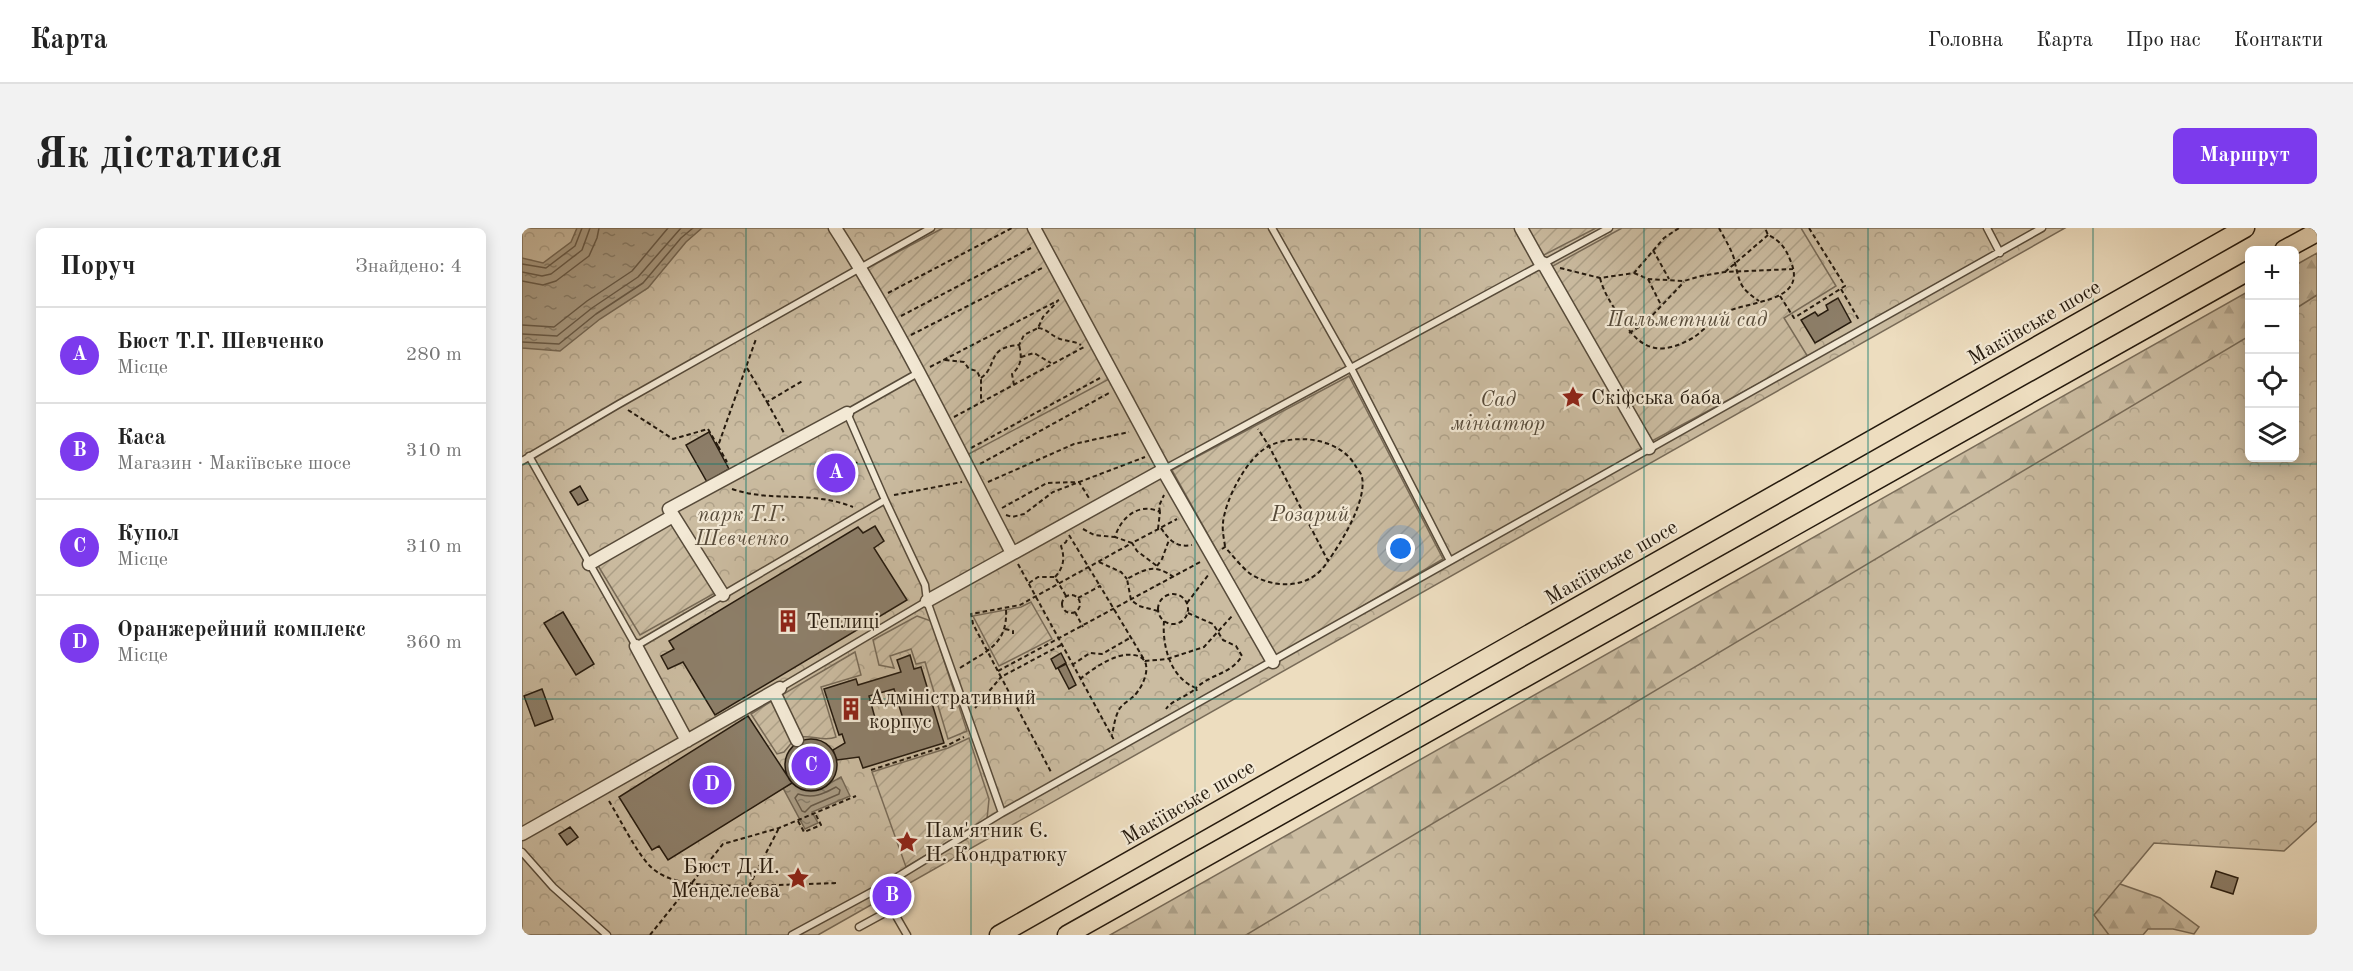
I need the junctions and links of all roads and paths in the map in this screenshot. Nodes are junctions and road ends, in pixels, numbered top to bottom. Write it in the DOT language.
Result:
graph roads {
  1 [pos="835,228"];
  2 [pos="931,228"];
  3 [pos="1012,228"];
  4 [pos="1034,228"];
  5 [pos="1272,228"];
  6 [pos="1521,228"];
  7 [pos="1609,228"];
  8 [pos="1679,228"];
  9 [pos="1719,228"];
  10 [pos="1765,228"];
  11 [pos="1809,228"];
  12 [pos="1986,228"];
  13 [pos="2042,228"];
  14 [pos="2245,228"];
  15 [pos="2317,232"];
  16 [pos="1768,236"];
  17 [pos="1041,243"];
  18 [pos="2291,246"];
  19 [pos="1653,250"];
  20 [pos="2000,253"];
  21 [pos="1735,261"];
  22 [pos="1052,263"];
  23 [pos="1542,264"];
  24 [pos="861,268"];
  25 [pos="1793,269"];
  26 [pos="1736,271"];
  27 [pos="1725,272"];
  28 [pos="1634,273"];
  29 [pos="2245,273"];
  30 [pos="1600,278"];
  31 [pos="1648,279"];
  32 [pos="1670,279"];
  33 [pos="1684,281"];
  34 [pos="1841,289"];
  35 [pos="1780,296"];
  36 [pos="1064,298"];
  37 [pos="878,299"];
  38 [pos="1759,301"];
  39 [pos="1661,305"];
  40 [pos="890,322"];
  41 [pos="1864,327"];
  42 [pos="753,328"];
  43 [pos="1038,328"];
  44 [pos="1629,333"];
  45 [pos="900,340"];
  46 [pos="1019,345"];
  47 [pos="1021,357"];
  48 [pos="943,360"];
  49 [pos="1053,363"];
  50 [pos="747,368"];
  51 [pos="1351,368"];
  52 [pos="1112,372"];
  53 [pos="918,373"];
  54 [pos="981,378"];
  55 [pos="804,380"];
  56 [pos="1014,385"];
  57 [pos="1119,387"];
  58 [pos="767,402"];
  59 [pos="981,403"];
  60 [pos="619,404"];
  61 [pos="847,413"];
  62 [pos="1253,422"];
  63 [pos="944,423"];
  64 [pos="1141,426"];
  65 [pos="789,444"];
  66 [pos="718,446"];
  67 [pos="1269,446"];
  68 [pos="1649,448"];
  69 [pos="1156,453"];
  70 [pos="960,454"];
  71 [pos="529,456"];
  72 [pos="866,458"];
  73 [pos="522,461"];
  74 [pos="1163,469"];
  75 [pos="840,471"];
  76 [pos="735,474"];
  77 [pos="973,479"];
  78 [pos="721,481"];
  79 [pos="1079,482"];
  80 [pos="884,499"];
  81 [pos="1094,507"];
  82 [pos="863,513"];
  83 [pos="993,513"];
  84 [pos="1188,513"];
  85 [pos="673,516"];
  86 [pos="1160,528"];
  87 [pos="1066,530"];
  88 [pos="1200,535"];
  89 [pos="1115,537"];
  90 [pos="1169,540"];
  91 [pos="1132,543"];
  92 [pos="1225,547"];
  93 [pos="1012,553"];
  94 [pos="1215,560"];
  95 [pos="1328,561"];
  96 [pos="1450,561"];
  97 [pos="1098,562"];
  98 [pos="589,564"];
  99 [pos="1090,567"];
  100 [pos="1157,567"];
  101 [pos="1055,576"];
  102 [pos="1174,577"];
  103 [pos="1127,579"];
  104 [pos="1028,584"];
  105 [pos="1060,584"];
  106 [pos="1100,586"];
  107 [pos="723,595"];
  108 [pos="1066,596"];
  109 [pos="1035,597"];
  110 [pos="1078,598"];
  111 [pos="1131,600"];
  112 [pos="927,601"];
  113 [pos="1187,603"];
  114 [pos="1240,605"];
  115 [pos="1006,609"];
  116 [pos="1114,609"];
  117 [pos="1158,611"];
  118 [pos="1075,612"];
  119 [pos="1188,613"];
  120 [pos="1164,621"];
  121 [pos="1083,627"];
  122 [pos="1005,629"];
  123 [pos="1218,630"];
  124 [pos="1013,631"];
  125 [pos="1131,638"];
  126 [pos="1059,640"];
  127 [pos="1061,645"];
  128 [pos="636,646"];
  129 [pos="987,650"];
  130 [pos="1167,659"];
  131 [pos="1145,661"];
  132 [pos="1273,662"];
  133 [pos="1072,665"];
  134 [pos="998,671"];
  135 [pos="953,673"];
  136 [pos="1001,677"];
  137 [pos="1080,678"];
  138 [pos="1196,688"];
  139 [pos="777,690"];
  140 [pos="1199,701"];
  141 [pos="969,716"];
  142 [pos="1159,725"];
  143 [pos="973,732"];
  144 [pos="1112,735"];
  145 [pos="797,740"];
  146 [pos="687,741"];
  147 [pos="1118,747"];
  148 [pos="871,770"];
  149 [pos="1056,782"];
  150 [pos="602,789"];
  151 [pos="856,796"];
  152 [pos="814,813"];
  153 [pos="1002,813"];
  154 [pos="799,820"];
  155 [pos="779,828"];
  156 [pos="522,834"];
  157 [pos="522,852"];
  158 [pos="691,883"];
  159 [pos="838,883"];
  160 [pos="749,886"];
  161 [pos="879,888"];
  162 [pos="892,909"];
  163 [pos="859,927"];
  164 [pos="607,935"];
  165 [pos="650,935"];
  166 [pos="792,935"];
  167 [pos="907,935"];
  168 [pos="999,935"];
  169 [pos="1067,935"];
  1 -- 24 [label="street"];
  2 -- 24 [label="lane"];
  3 -- 37 [label="path"];
  4 -- 17 [label="street"];
  5 -- 51 [label="lane"];
  6 -- 23 [label="street"];
  7 -- 23 [label="lane"];
  8 -- 19 [label="path"];
  9 -- 21 [label="path"];
  10 -- 16 [label="path"];
  11 -- 34 [label="path"];
  12 -- 20 [label="lane"];
  13 -- 20 [label="lane"];
  14 -- 168 [label="main road, Макіївське шосе"];
  15 -- 18 [label="main road"];
  16 -- 21 [label="path"];
  16 -- 25 [label="path"];
  17 -- 22 [label="street"];
  17 -- 40 [label="path"];
  19 -- 28 [label="path"];
  19 -- 32 [label="path"];
  20 -- 41 [label="lane"];
  21 -- 26 [label="path"];
  21 -- 27 [label="path"];
  22 -- 36 [label="street"];
  22 -- 45 [label="path"];
  23 -- 30 [label="path"];
  23 -- 51 [label="lane"];
  23 -- 68 [label="street"];
  24 -- 37 [label="street"];
  24 -- 42 [label="lane"];
  25 -- 26 [label="path"];
  25 -- 35 [label="path"];
  26 -- 27 [label="path"];
  26 -- 38 [label="path"];
  27 -- 33 [label="path"];
  28 -- 30 [label="path"];
  28 -- 31 [label="path"];
  29 -- 169 [label="main road"];
  30 -- 44 [label="path"];
  31 -- 32 [label="path"];
  31 -- 39 [label="path"];
  32 -- 33 [label="path"];
  33 -- 39 [label="path"];
  34 -- 35 [label="path"];
  34 -- 41 [label="path"];
  35 -- 38 [label="path"];
  36 -- 43 [label="path"];
  36 -- 48 [label="path"];
  36 -- 52 [label="street"];
  37 -- 40 [label="street"];
  38 -- 44 [label="path"];
  39 -- 44 [label="path"];
  40 -- 45 [label="street"];
  41 -- 68 [label="lane"];
  42 -- 50 [label="path"];
  42 -- 60 [label="lane"];
  43 -- 46 [label="path"];
  43 -- 49 [label="path"];
  45 -- 53 [label="street"];
  46 -- 47 [label="path"];
  46 -- 54 [label="path"];
  47 -- 49 [label="path"];
  47 -- 56 [label="path"];
  48 -- 53 [label="path"];
  48 -- 54 [label="path"];
  49 -- 56 [label="path"];
  50 -- 58 [label="path"];
  50 -- 66 [label="path"];
  51 -- 62 [label="lane"];
  51 -- 96 [label="lane"];
  52 -- 57 [label="street"];
  52 -- 70 [label="path"];
  53 -- 61 [label="lane"];
  53 -- 63 [label="street"];
  54 -- 59 [label="path"];
  55 -- 58 [label="path"];
  56 -- 59 [label="path"];
  57 -- 64 [label="street"];
  57 -- 77 [label="path"];
  58 -- 65 [label="path"];
  59 -- 63 [label="path"];
  60 -- 66 [label="path"];
  60 -- 71 [label="lane"];
  61 -- 65 [label="street"];
  61 -- 72 [label="lane"];
  62 -- 67 [label="path"];
  62 -- 74 [label="lane"];
  63 -- 70 [label="street"];
  64 -- 69 [label="street"];
  64 -- 77 [label="path"];
  65 -- 76 [label="street"];
  66 -- 76 [label="path"];
  67 -- 92 [label="path"];
  67 -- 95 [label="path"];
  67 -- 95 [label="path"];
  68 -- 96 [label="lane"];
  69 -- 74 [label="street"];
  69 -- 79 [label="path"];
  70 -- 77 [label="street"];
  71 -- 73 [label="lane"];
  71 -- 98 [label="lane"];
  72 -- 75 [label="path"];
  72 -- 80 [label="lane"];
  74 -- 81 [label="street"];
  74 -- 84 [label="street"];
  76 -- 78 [label="street"];
  77 -- 80 [label="path"];
  77 -- 83 [label="street"];
  78 -- 82 [label="path"];
  78 -- 85 [label="street"];
  79 -- 81 [label="path"];
  79 -- 83 [label="path"];
  79 -- 83 [label="path"];
  80 -- 82 [label="lane"];
  80 -- 112 [label="lane"];
  81 -- 87 [label="street"];
  82 -- 107 [label="lane"];
  83 -- 93 [label="street"];
  84 -- 86 [label="path"];
  84 -- 88 [label="street"];
  85 -- 98 [label="street"];
  85 -- 107 [label="street"];
  86 -- 89 [label="path"];
  86 -- 90 [label="path"];
  86 -- 91 [label="path"];
  87 -- 89 [label="path"];
  87 -- 93 [label="street"];
  87 -- 99 [label="path"];
  87 -- 101 [label="path"];
  88 -- 90 [label="path"];
  88 -- 94 [label="street"];
  89 -- 91 [label="path"];
  90 -- 100 [label="path"];
  91 -- 97 [label="path"];
  91 -- 100 [label="path"];
  92 -- 94 [label="path"];
  92 -- 95 [label="path"];
  93 -- 104 [label="path"];
  93 -- 112 [label="street"];
  94 -- 102 [label="path"];
  94 -- 113 [label="path"];
  94 -- 114 [label="street"];
  96 -- 132 [label="lane"];
  97 -- 99 [label="path"];
  97 -- 103 [label="path"];
  98 -- 128 [label="lane"];
  99 -- 105 [label="path"];
  99 -- 106 [label="path"];
  100 -- 102 [label="path"];
  100 -- 103 [label="path"];
  101 -- 104 [label="path"];
  101 -- 105 [label="path"];
  102 -- 111 [label="path"];
  103 -- 111 [label="path"];
  104 -- 109 [label="path"];
  105 -- 108 [label="path"];
  105 -- 109 [label="path"];
  106 -- 110 [label="path"];
  106 -- 116 [label="path"];
  107 -- 128 [label="lane"];
  108 -- 110 [label="path"];
  108 -- 118 [label="path"];
  109 -- 115 [label="path"];
  109 -- 126 [label="path"];
  110 -- 118 [label="path"];
  111 -- 116 [label="path"];
  111 -- 117 [label="path"];
  112 -- 135 [label="lane"];
  112 -- 139 [label="lane"];
  113 -- 117 [label="path"];
  113 -- 119 [label="path"];
  114 -- 123 [label="path"];
  114 -- 132 [label="street"];
  115 -- 122 [label="path"];
  115 -- 129 [label="path"];
  116 -- 121 [label="path"];
  116 -- 125 [label="path"];
  117 -- 120 [label="path"];
  118 -- 121 [label="path"];
  119 -- 120 [label="path"];
  119 -- 123 [label="path"];
  120 -- 130 [label="path"];
  121 -- 126 [label="path"];
  122 -- 124 [label="path"];
  122 -- 129 [label="path"];
  123 -- 130 [label="path"];
  123 -- 138 [label="path"];
  125 -- 131 [label="path"];
  125 -- 133 [label="path"];
  126 -- 127 [label="path"];
  126 -- 134 [label="path"];
  127 -- 133 [label="path"];
  127 -- 136 [label="path"];
  128 -- 146 [label="street"];
  129 -- 134 [label="path"];
  129 -- 135 [label="path"];
  130 -- 131 [label="path"];
  130 -- 138 [label="path"];
  131 -- 137 [label="path"];
  131 -- 144 [label="path"];
  132 -- 140 [label="lane"];
  133 -- 137 [label="path"];
  134 -- 136 [label="path"];
  135 -- 141 [label="lane"];
  136 -- 141 [label="path"];
  136 -- 149 [label="path"];
  137 -- 144 [label="path"];
  138 -- 140 [label="path"];
  138 -- 142 [label="path"];
  139 -- 145 [label="street"];
  139 -- 146 [label="street"];
  140 -- 142 [label="lane"];
  141 -- 143 [label="lane"];
  142 -- 147 [label="lane"];
  143 -- 148 [label="path"];
  143 -- 153 [label="lane"];
  144 -- 147 [label="path"];
  146 -- 150 [label="street"];
  147 -- 149 [label="lane"];
  149 -- 153 [label="lane"];
  150 -- 156 [label="street"];
  150 -- 158 [label="path"];
  151 -- 152 [label="path"];
  152 -- 154 [label="path"];
  152 -- 154 [label="path"];
  153 -- 161 [label="lane"];
  154 -- 155 [label="path"];
  155 -- 158 [label="path"];
  155 -- 160 [label="path"];
  157 -- 164 [label="lane"];
  158 -- 160 [label="path"];
  158 -- 165 [label="path"];
  159 -- 160 [label="path"];
  161 -- 162 [label="lane"];
  161 -- 166 [label="lane"];
  162 -- 163 [label="lane"];
  162 -- 167 [label="lane"];
}
